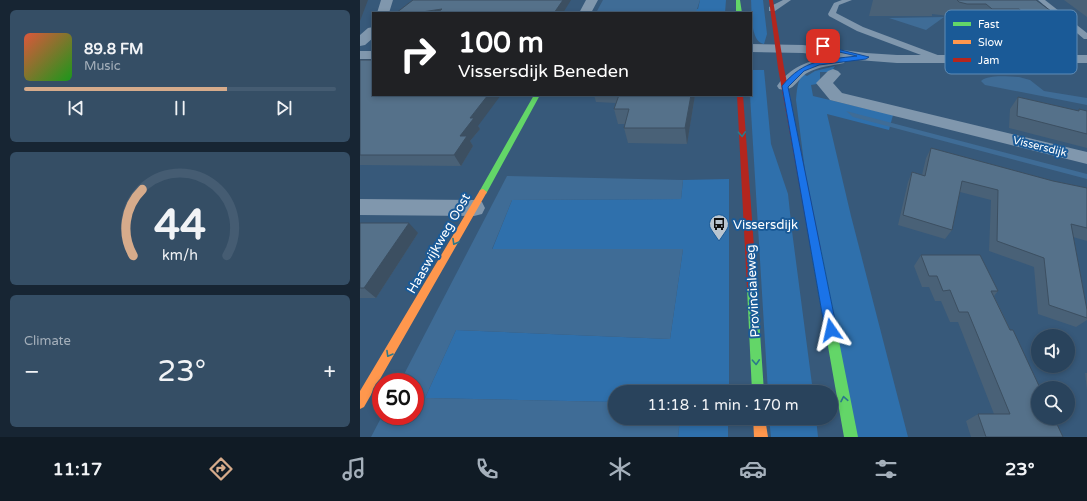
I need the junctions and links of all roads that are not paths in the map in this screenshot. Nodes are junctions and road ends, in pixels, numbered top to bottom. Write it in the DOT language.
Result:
graph roads {
  1 [pos="387,0"];
  2 [pos="592,0"];
  3 [pos="738,0"];
  4 [pos="788,0"];
  5 [pos="850,0"];
  6 [pos="1041,0"];
  7 [pos="772,4"];
  8 [pos="1053,10"];
  9 [pos="383,12"];
  10 [pos="586,12"];
  11 [pos="739,12"];
  12 [pos="1077,29"];
  13 [pos="775,31"];
  14 [pos="372,32"];
  15 [pos="1087,37"];
  16 [pos="360,42"];
  17 [pos="752,48"];
  18 [pos="786,53"];
  19 [pos="360,55"];
  20 [pos="372,55"];
  21 [pos="752,57"];
  22 [pos="866,57"];
  23 [pos="849,58"];
  24 [pos="940,59"];
  25 [pos="945,59"];
  26 [pos="833,74"];
  27 [pos="785,86"];
  28 [pos="536,96"];
  29 [pos="740,96"];
  30 [pos="1087,158"];
  31 [pos="360,207"];
  32 [pos="474,208"];
  33 [pos="758,385"];
  34 [pos="360,403"];
  35 [pos="760,425"];
  36 [pos="761,437"];
  37 [pos="851,437"];
  1 -- 9 [label="street"];
  2 -- 10 [label="street"];
  3 -- 11 [label="main road"];
  4 -- 7 [label="lane"];
  5 -- 24 [label="lane"];
  6 -- 8 [label="lane"];
  7 -- 13 [label="main road"];
  12 -- 15 [label="lane"];
  13 -- 18 [label="main road"];
  13 -- 22 [label="street"];
  14 -- 16 [label="street"];
  17 -- 18 [label="street"];
  18 -- 21 [label="street"];
  18 -- 22 [label="street"];
  18 -- 23 [label="street"];
  18 -- 27 [label="main road"];
  19 -- 20 [label="street"];
  22 -- 23 [label="street"];
  22 -- 24 [label="street"];
  23 -- 27 [label="street"];
  24 -- 25 [label="street"];
  26 -- 30 [label="street, Vissersdijk"];
  37 -- 27 [label="main road, one-way"];
  28 -- 32 [label="main road, Haaswijkweg Oost"];
  29 -- 33 [label="main road, Provincialeweg, one-way"];
  31 -- 32 [label="street"];
  32 -- 34 [label="main road, Haaswijkweg Oost, one-way"];
  35 -- 36 [label="main road"];
}
